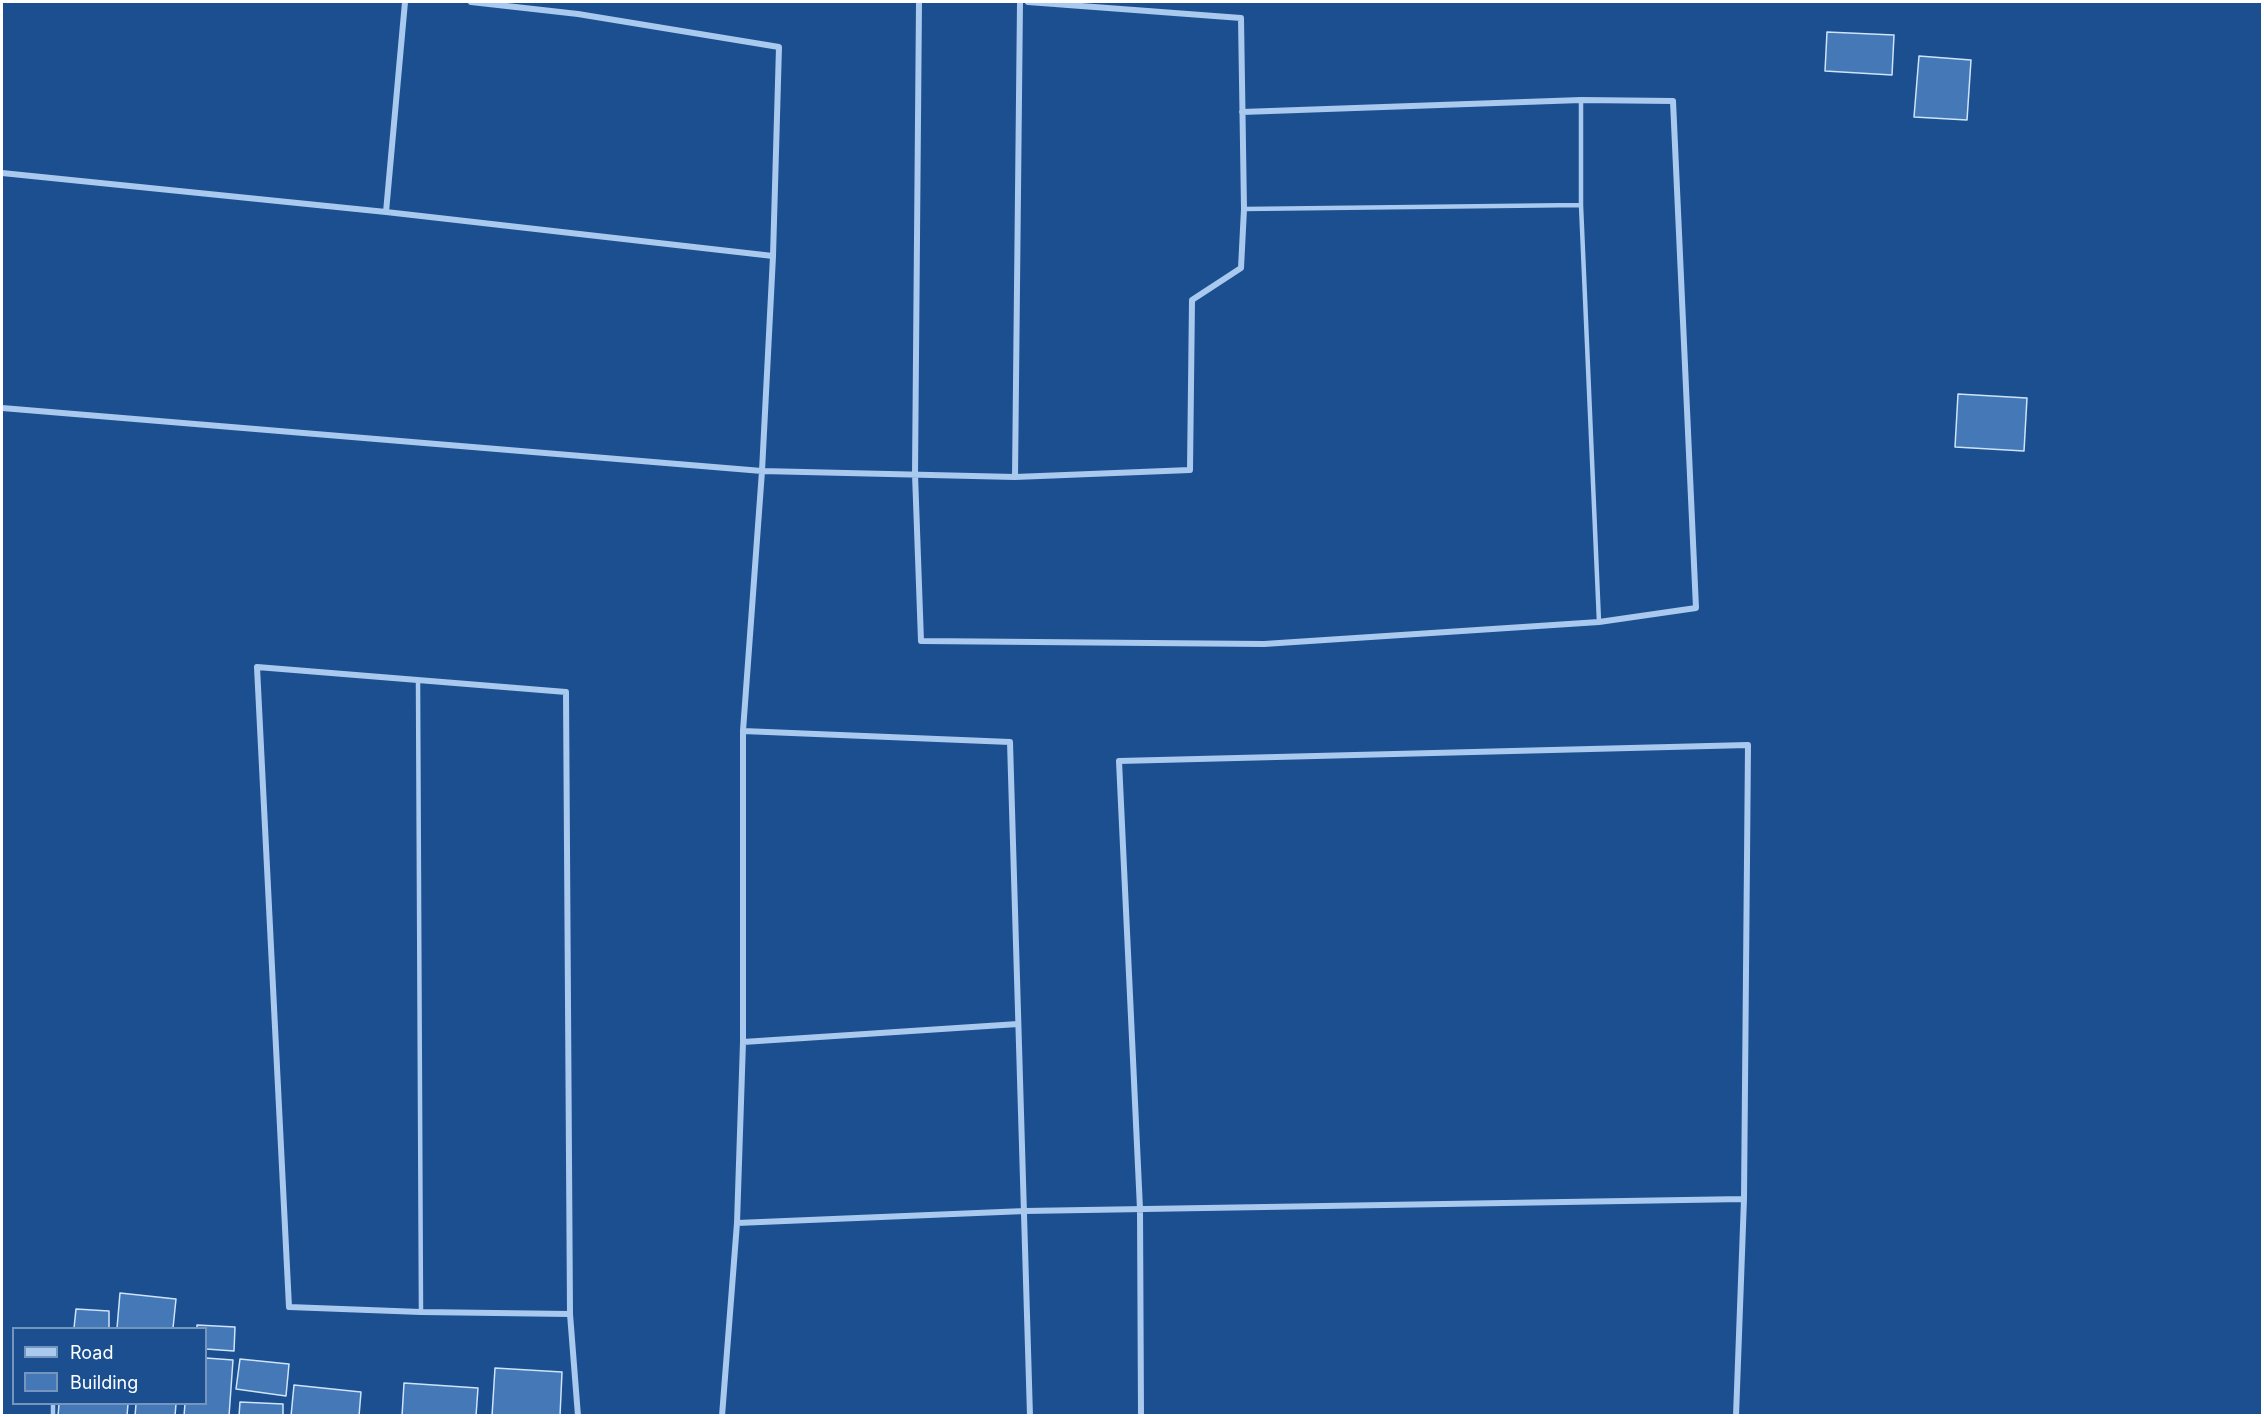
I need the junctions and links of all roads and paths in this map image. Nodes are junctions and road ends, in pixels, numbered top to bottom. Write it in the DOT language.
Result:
graph roads {
  1 [pos="405,2"];
  2 [pos="471,2"];
  3 [pos="919,2"];
  4 [pos="1020,2"];
  5 [pos="1028,2"];
  6 [pos="1581,100"];
  7 [pos="1242,112"];
  8 [pos="2,173"];
  9 [pos="1581,205"];
  10 [pos="1244,209"];
  11 [pos="386,212"];
  12 [pos="773,256"];
  13 [pos="2,408"];
  14 [pos="762,471"];
  15 [pos="915,474"];
  16 [pos="1015,477"];
  17 [pos="1599,622"];
  18 [pos="418,681"];
  19 [pos="743,730"];
  20 [pos="1018,1024"];
  21 [pos="743,1042"];
  22 [pos="1744,1198"];
  23 [pos="1140,1209"];
  24 [pos="1025,1211"];
  25 [pos="737,1223"];
  26 [pos="421,1312"];
  27 [pos="570,1314"];
  28 [pos="578,1416"];
  29 [pos="722,1416"];
  30 [pos="1030,1416"];
  31 [pos="1141,1416"];
  32 [pos="1736,1416"];
  1 -- 11 [label="street"];
  2 -- 12 [label="street"];
  3 -- 15 [label="street"];
  4 -- 16 [label="street"];
  5 -- 7 [label="street"];
  6 -- 7 [label="street"];
  6 -- 9 [label="lane"];
  6 -- 17 [label="street"];
  7 -- 10 [label="street"];
  8 -- 11 [label="street"];
  9 -- 10 [label="lane"];
  9 -- 17 [label="lane"];
  10 -- 16 [label="street"];
  11 -- 12 [label="street"];
  12 -- 14 [label="street"];
  13 -- 14 [label="street"];
  14 -- 15 [label="street"];
  14 -- 19 [label="street"];
  15 -- 16 [label="street"];
  15 -- 17 [label="street"];
  18 -- 26 [label="lane"];
  18 -- 26 [label="street"];
  18 -- 27 [label="street"];
  19 -- 20 [label="street"];
  19 -- 21 [label="street"];
  20 -- 21 [label="street"];
  20 -- 24 [label="street"];
  21 -- 25 [label="street"];
  22 -- 23 [label="street"];
  22 -- 23 [label="street"];
  22 -- 32 [label="street"];
  23 -- 24 [label="street"];
  23 -- 31 [label="street"];
  24 -- 25 [label="street"];
  24 -- 30 [label="street"];
  25 -- 29 [label="street"];
  26 -- 27 [label="street"];
  27 -- 28 [label="street"];
}
